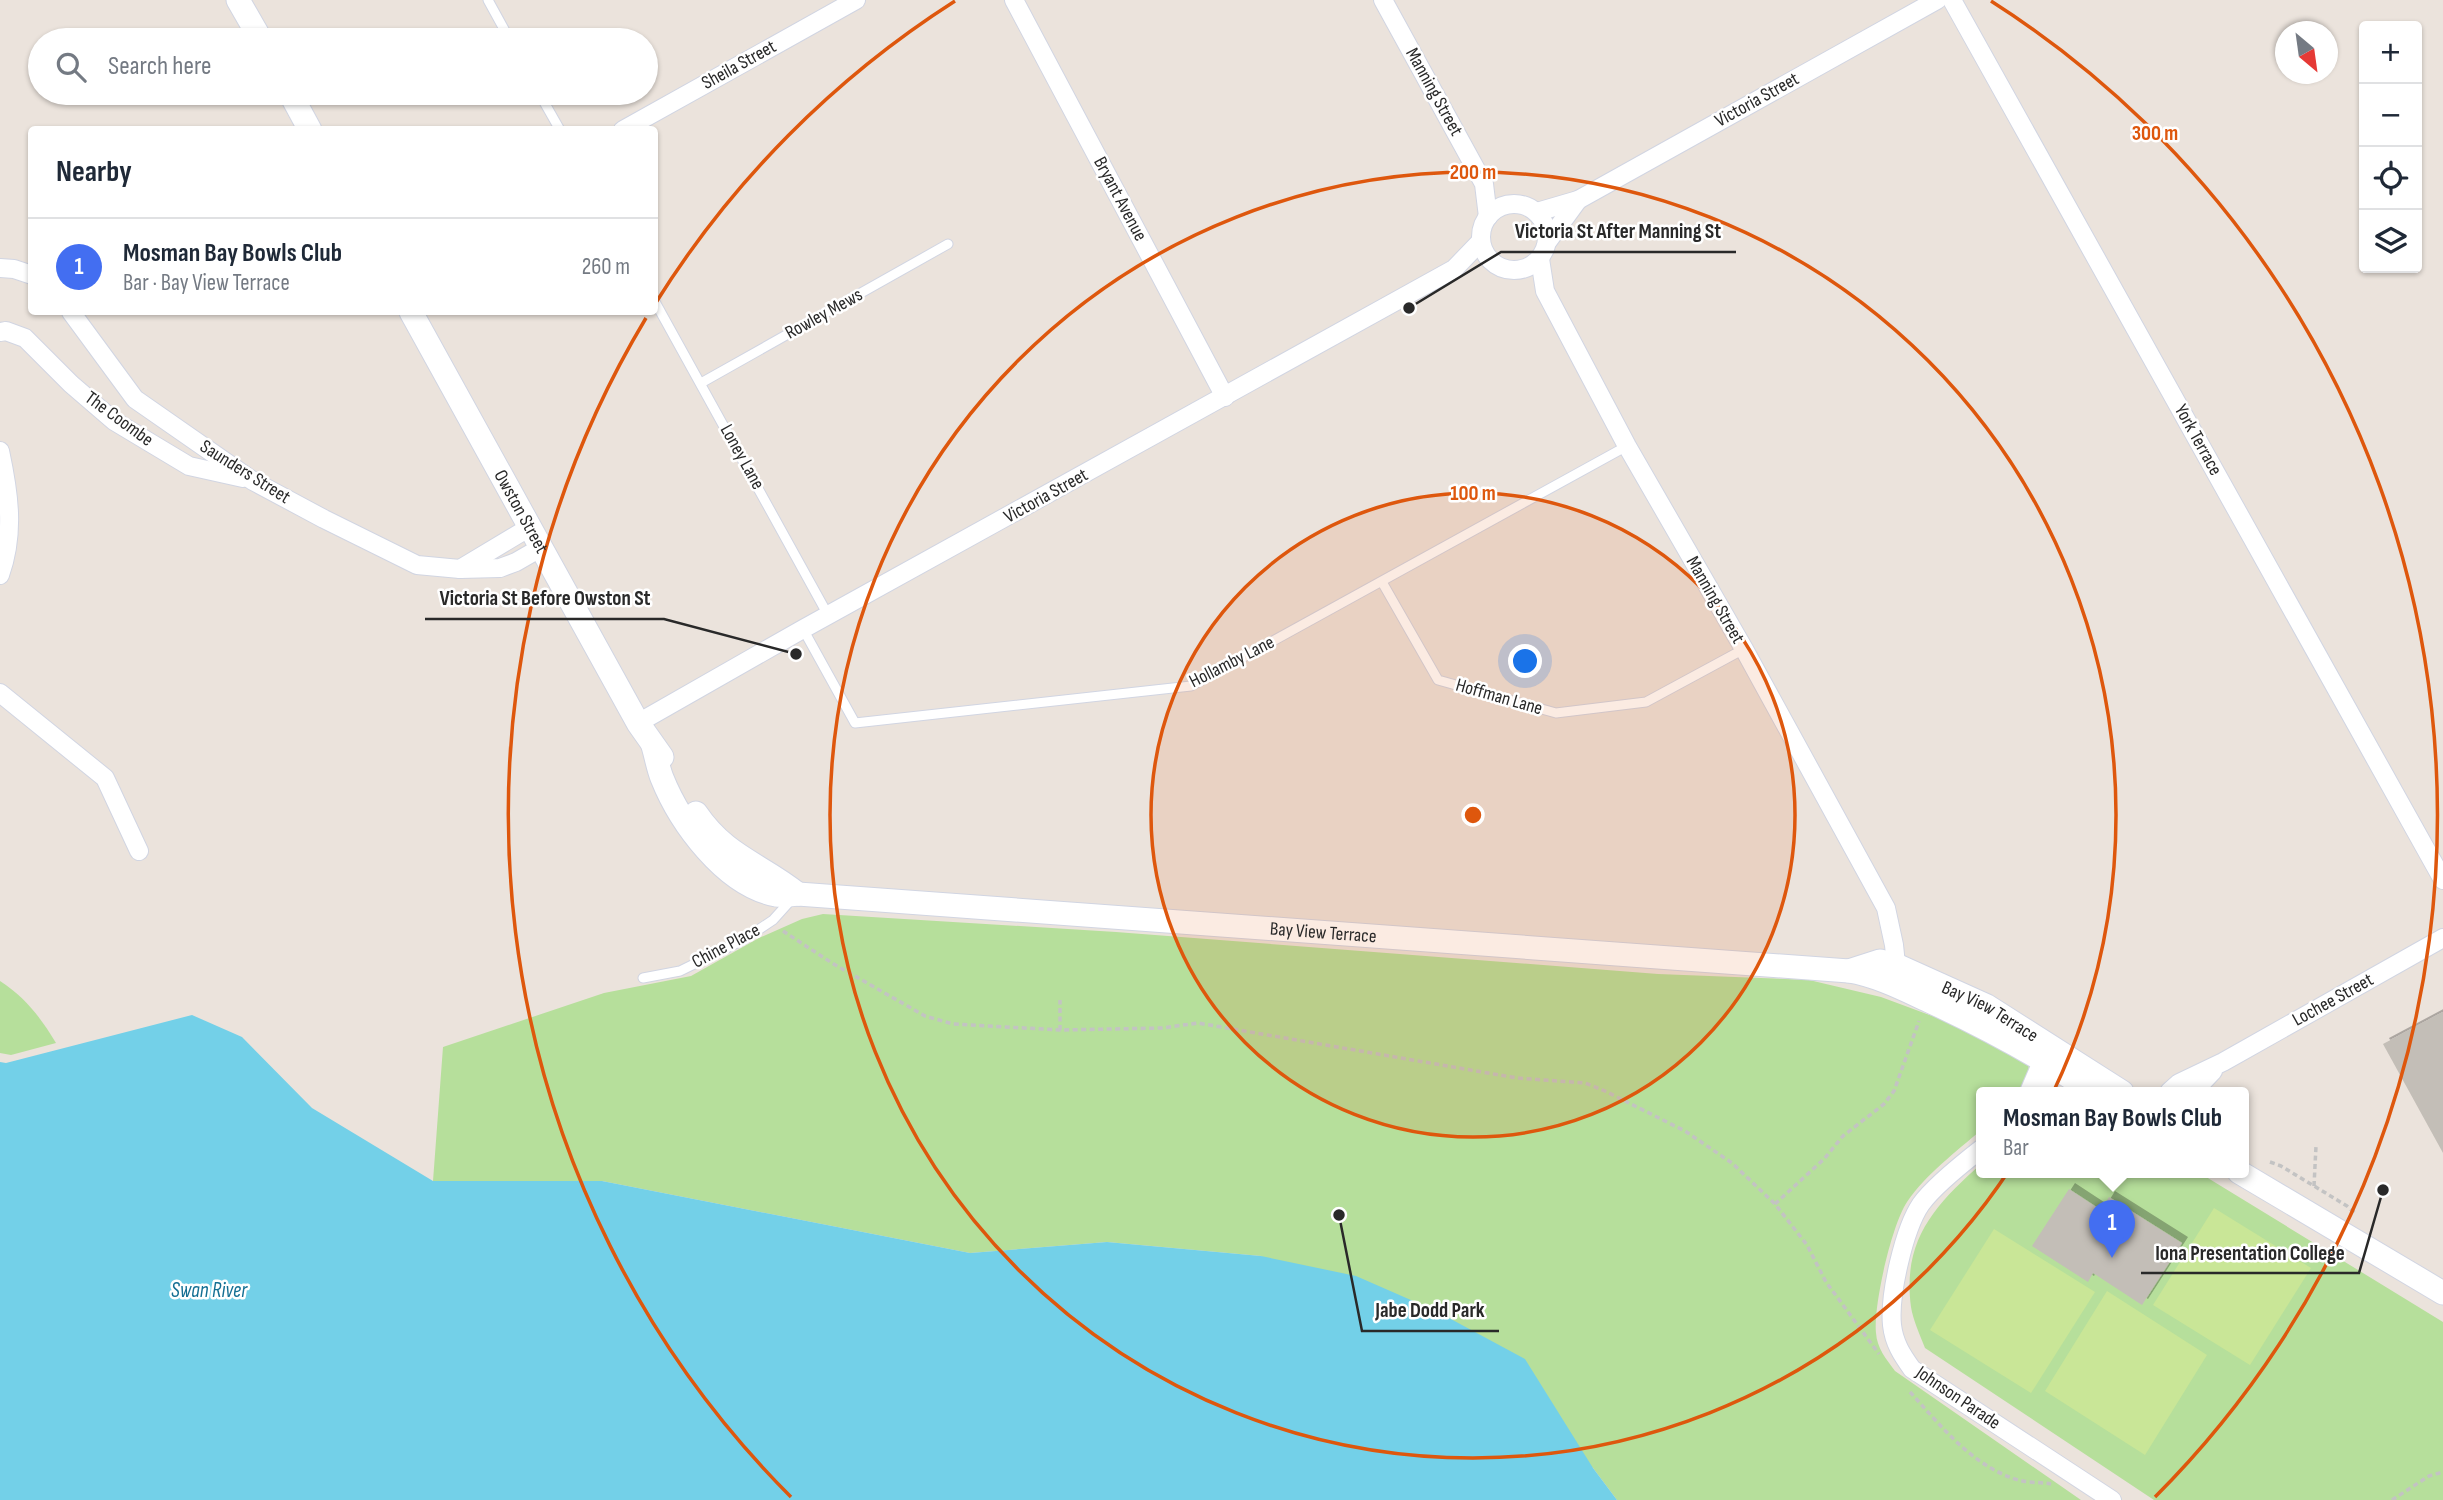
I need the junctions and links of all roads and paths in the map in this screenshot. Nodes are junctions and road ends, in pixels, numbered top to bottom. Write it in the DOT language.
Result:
graph roads {
  1 [pos="239,0"];
  2 [pos="488,0"];
  3 [pos="856,0"];
  4 [pos="1014,0"];
  5 [pos="1383,0"];
  6 [pos="1937,0"];
  7 [pos="1952,0"];
  8 [pos="254,28"];
  9 [pos="503,28"];
  10 [pos="296,105"];
  11 [pos="546,105"];
  12 [pos="308,126"];
  13 [pos="558,126"];
  14 [pos="630,126"];
  15 [pos="1484,184"];
  16 [pos="1578,200"];
  17 [pos="1516,204"];
  18 [pos="1537,212"];
  19 [pos="1488,217"];
  20 [pos="1548,240"];
  21 [pos="1481,241"];
  22 [pos="948,244"];
  23 [pos="1540,259"];
  24 [pos="1493,263"];
  25 [pos="0,268"];
  26 [pos="1454,269"];
  27 [pos="1512,271"];
  28 [pos="28,274"];
  29 [pos="1545,291"];
  30 [pos="658,307"];
  31 [pos="73,315"];
  32 [pos="413,315"];
  33 [pos="0,332"];
  34 [pos="701,383"];
  35 [pos="1225,397"];
  36 [pos="1627,446"];
  37 [pos="0,451"];
  38 [pos="253,481"];
  39 [pos="530,527"];
  40 [pos="542,547"];
  41 [pos="460,569"];
  42 [pos="0,575"];
  43 [pos="1382,582"];
  44 [pos="828,615"];
  45 [pos="803,629"];
  46 [pos="1744,649"];
  47 [pos="0,693"];
  48 [pos="638,723"];
  49 [pos="139,851"];
  50 [pos="2443,880"];
  51 [pos="798,894"];
  52 [pos="773,920"];
  53 [pos="2443,938"];
  54 [pos="1889,973"];
  55 [pos="643,978"];
  56 [pos="1060,1000"];
  57 [pos="1927,1000"];
  58 [pos="1060,1030"];
  59 [pos="2055,1059"];
  60 [pos="2222,1062"];
  61 [pos="2033,1087"];
  62 [pos="2043,1087"];
  63 [pos="2087,1087"];
  64 [pos="2112,1087"];
  65 [pos="2175,1087"];
  66 [pos="2198,1087"];
  67 [pos="2316,1146"];
  68 [pos="1976,1154"];
  69 [pos="2249,1178"];
  70 [pos="2314,1186"];
  71 [pos="1774,1204"];
  72 [pos="2443,1293"];
  73 [pos="1885,1363"];
  74 [pos="1902,1383"];
  75 [pos="2443,1472"];
  76 [pos="2057,1485"];
  77 [pos="2112,1500"];
  78 [pos="2392,1500"];
  1 -- 8 [label="street"];
  2 -- 9 [label="lane"];
  3 -- 14 [label="street, Sheila Street"];
  4 -- 35 [label="street, Bryant Avenue"];
  5 -- 15 [label="street, Manning Street"];
  6 -- 16 [label="street, Victoria Street"];
  7 -- 50 [label="street, York Terrace"];
  10 -- 12 [label="street"];
  11 -- 13 [label="lane"];
  15 -- 17 [label="street, Manning Street"];
  15 -- 19 [label="street, Manning Street"];
  16 -- 18 [label="street, Victoria Street"];
  16 -- 20 [label="street, Victoria Street"];
  17 -- 18 [label="street"];
  17 -- 19 [label="street"];
  18 -- 20 [label="street"];
  19 -- 21 [label="street"];
  20 -- 23 [label="street"];
  21 -- 24 [label="street"];
  21 -- 26 [label="street, Victoria Street"];
  22 -- 34 [label="lane, Rowley Mews"];
  23 -- 27 [label="street"];
  23 -- 29 [label="street, Manning Street"];
  24 -- 26 [label="street, Victoria Street"];
  24 -- 27 [label="street"];
  25 -- 28 [label="street"];
  26 -- 35 [label="street, Victoria Street"];
  27 -- 29 [label="street"];
  29 -- 36 [label="street, Manning Street"];
  30 -- 34 [label="lane, Loney Lane"];
  31 -- 38 [label="street, Saunders Street"];
  32 -- 39 [label="street, Owston Street"];
  33 -- 38 [label="street, The Coombe"];
  34 -- 44 [label="lane, Loney Lane"];
  35 -- 44 [label="street, Victoria Street"];
  36 -- 43 [label="lane, Hollamby Lane"];
  36 -- 46 [label="street, Manning Street"];
  37 -- 42 [label="street"];
  38 -- 41 [label="street, Saunders Street"];
  39 -- 40 [label="street, Owston Street"];
  39 -- 41 [label="street"];
  40 -- 41 [label="street, Saunders Street"];
  40 -- 48 [label="street, Owston Street"];
  43 -- 45 [label="lane, Hollamby Lane"];
  43 -- 46 [label="lane, Hoffman Lane"];
  44 -- 45 [label="street, Victoria Street"];
  45 -- 48 [label="street, Victoria Street"];
  46 -- 54 [label="street, Manning Street"];
  47 -- 49 [label="street"];
  48 -- 51 [label="street, Owston Street"];
  51 -- 52 [label="lane, Chine Place"];
  51 -- 54 [label="street, Bay View Terrace"];
  52 -- 55 [label="lane, Chine Place"];
  52 -- 58 [label="path"];
  53 -- 60 [label="street, Lochee Street"];
  54 -- 57 [label="street, Bay View Terrace"];
  54 -- 59 [label="street, Bay View Terrace"];
  56 -- 58 [label="path"];
  57 -- 59 [label="street, Bay View Terrace"];
  57 -- 71 [label="path"];
  58 -- 71 [label="path"];
  59 -- 61 [label="street"];
  59 -- 62 [label="street"];
  59 -- 63 [label="street, Bay View Terrace"];
  59 -- 64 [label="street, Bay View Terrace"];
  60 -- 65 [label="street, Lochee Street"];
  60 -- 66 [label="street, Lochee Street"];
  67 -- 70 [label="path"];
  68 -- 77 [label="street, Johnson Parade"];
  69 -- 72 [label="street"];
  71 -- 73 [label="path"];
  74 -- 76 [label="path"];
  75 -- 78 [label="path"];
}
